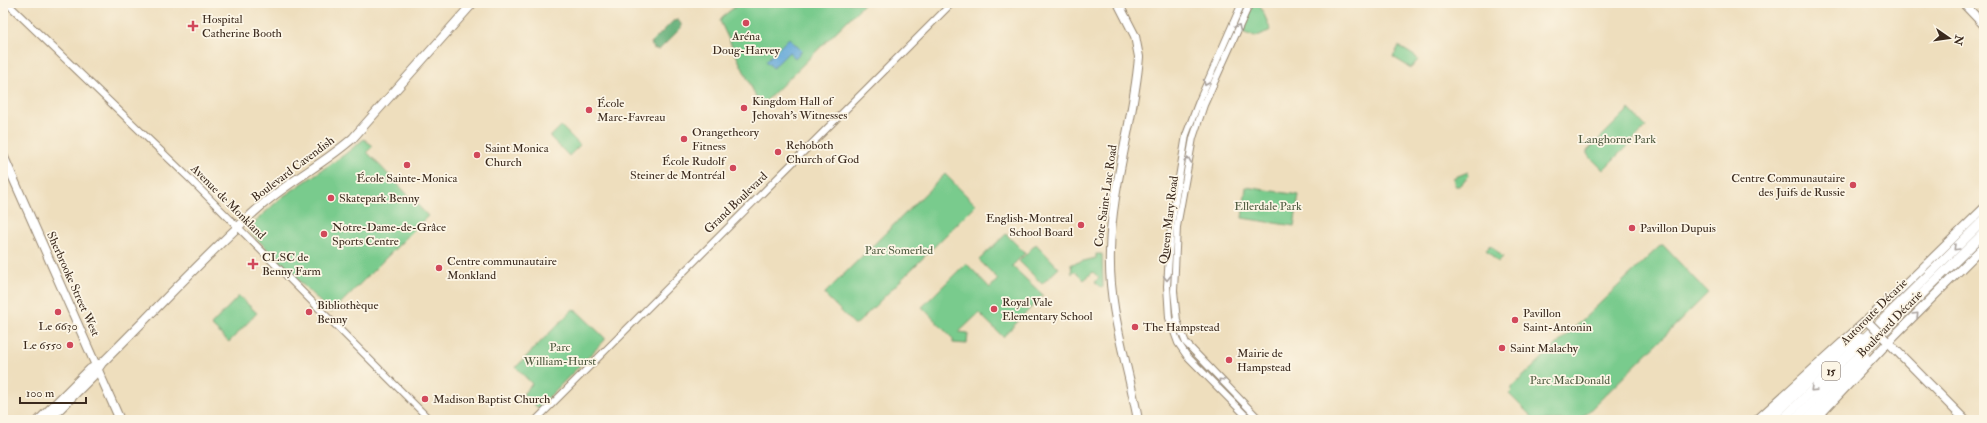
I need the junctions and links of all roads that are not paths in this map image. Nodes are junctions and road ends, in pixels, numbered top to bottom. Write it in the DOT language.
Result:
graph roads {
  1 [pos="7,3"];
  2 [pos="473,3"];
  3 [pos="952,3"];
  4 [pos="1118,3"];
  5 [pos="1242,3"];
  6 [pos="1250,3"];
  7 [pos="1963,3"];
  8 [pos="1984,25"];
  9 [pos="3,155"];
  10 [pos="1984,208"];
  11 [pos="1984,220"];
  12 [pos="238,227"];
  13 [pos="1984,233"];
  14 [pos="1984,246"];
  15 [pos="1868,321"];
  16 [pos="1885,334"];
  17 [pos="98,366"];
  18 [pos="39,420"];
  19 [pos="49,420"];
  20 [pos="120,420"];
  21 [pos="430,420"];
  22 [pos="536,420"];
  23 [pos="1138,420"];
  24 [pos="1250,420"];
  25 [pos="1260,420"];
  26 [pos="1757,420"];
  27 [pos="1769,420"];
  28 [pos="1782,420"];
  29 [pos="1794,420"];
  30 [pos="1806,420"];
  31 [pos="1815,420"];
  32 [pos="1965,420"];
  1 -- 12 [label="street, Avenue de Monkland"];
  2 -- 12 [label="main road, Boulevard Cavendish"];
  3 -- 22 [label="street, Grand Boulevard"];
  4 -- 23 [label="main road, Cote Saint-Luc Road"];
  5 -- 24 [label="street, Queen Mary Road, one-way"];
  25 -- 6 [label="street, Queen Mary Road, one-way"];
  7 -- 8 [label="main road"];
  9 -- 17 [label="main road, Sherbrooke Street West"];
  10 -- 15 [label="main road, Boulevard Décarie"];
  11 -- 16 [label="highway, Autoroute Décarie / 15, one-way"];
  12 -- 17 [label="main road, Boulevard Cavendish"];
  12 -- 21 [label="street, Avenue de Monkland"];
  13 -- 16 [label="highway, Autoroute Décarie / 15"];
  16 -- 14 [label="main road, Boulevard Décarie, one-way"];
  15 -- 16 [label="main road, bridge"];
  15 -- 26 [label="main road, Boulevard Décarie"];
  16 -- 27 [label="highway"];
  16 -- 28 [label="highway, Autoroute Décarie / 15, one-way"];
  16 -- 29 [label="highway, Autoroute Décarie / 15"];
  16 -- 30 [label="highway"];
  16 -- 31 [label="main road, Boulevard Décarie"];
  16 -- 32 [label="main road"];
  17 -- 18 [label="main road, Boulevard Cavendish"];
  17 -- 19 [label="main road, Boulevard Cavendish"];
  17 -- 20 [label="main road, Sherbrooke Street West"];
}
